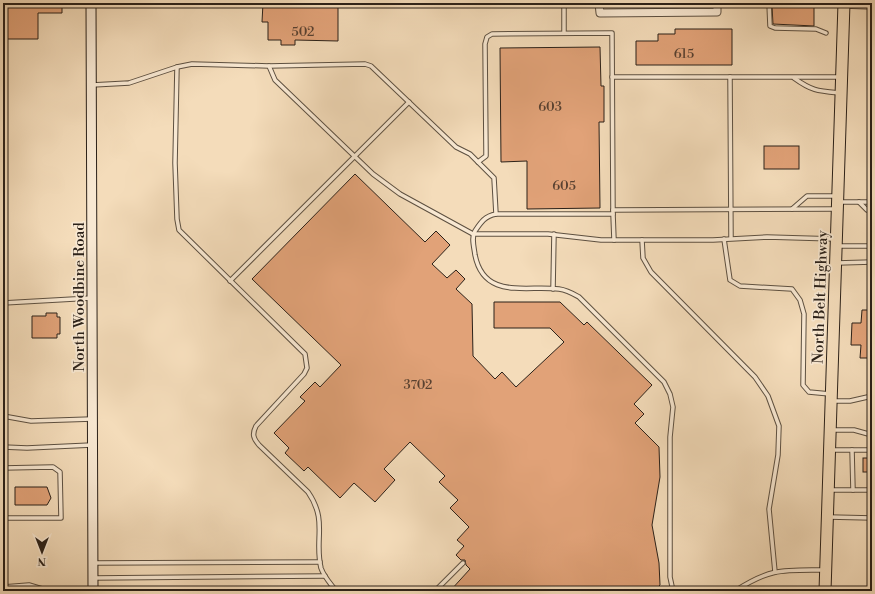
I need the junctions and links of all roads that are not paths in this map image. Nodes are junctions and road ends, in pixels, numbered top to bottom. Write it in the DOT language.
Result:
graph roads {
  1 [pos="92,3"];
  2 [pos="564,3"];
  3 [pos="599,3"];
  4 [pos="655,3"];
  5 [pos="717,3"];
  6 [pos="769,3"];
  7 [pos="868,3"];
  8 [pos="844,5"];
  9 [pos="857,7"];
  10 [pos="872,7"];
  11 [pos="655,12"];
  12 [pos="564,33"];
  13 [pos="826,33"];
  14 [pos="269,66"];
  15 [pos="177,67"];
  16 [pos="612,77"];
  17 [pos="730,77"];
  18 [pos="793,77"];
  19 [pos="841,78"];
  20 [pos="92,85"];
  21 [pos="841,93"];
  22 [pos="409,102"];
  23 [pos="354,156"];
  24 [pos="478,162"];
  25 [pos="838,202"];
  26 [pos="859,202"];
  27 [pos="872,202"];
  28 [pos="731,209"];
  29 [pos="792,209"];
  30 [pos="872,211"];
  31 [pos="613,212"];
  32 [pos="496,214"];
  33 [pos="473,234"];
  34 [pos="554,234"];
  35 [pos="731,238"];
  36 [pos="724,239"];
  37 [pos="614,240"];
  38 [pos="642,240"];
  39 [pos="836,242"];
  40 [pos="872,246"];
  41 [pos="872,262"];
  42 [pos="836,264"];
  43 [pos="230,281"];
  44 [pos="554,289"];
  45 [pos="93,298"];
  46 [pos="3,303"];
  47 [pos="872,396"];
  48 [pos="832,397"];
  49 [pos="3,416"];
  50 [pos="93,419"];
  51 [pos="831,430"];
  52 [pos="872,435"];
  53 [pos="93,444"];
  54 [pos="3,447"];
  55 [pos="830,450"];
  56 [pos="852,450"];
  57 [pos="872,450"];
  58 [pos="3,468"];
  59 [pos="829,490"];
  60 [pos="853,490"];
  61 [pos="872,490"];
  62 [pos="828,517"];
  63 [pos="3,518"];
  64 [pos="872,518"];
  65 [pos="320,562"];
  66 [pos="93,563"];
  67 [pos="463,563"];
  68 [pos="826,570"];
  69 [pos="775,572"];
  70 [pos="325,576"];
  71 [pos="93,578"];
  72 [pos="3,587"];
  73 [pos="49,591"];
  74 [pos="93,591"];
  75 [pos="336,591"];
  76 [pos="435,591"];
  77 [pos="672,591"];
  78 [pos="735,591"];
  79 [pos="825,591"];
  1 -- 20 [label="main road, North Woodbine Road"];
  2 -- 12 [label="lane"];
  3 -- 11 [label="street"];
  4 -- 11 [label="street"];
  5 -- 11 [label="street"];
  6 -- 13 [label="lane"];
  7 -- 9 [label="lane"];
  8 -- 9 [label="lane"];
  8 -- 19 [label="main road, North Belt Highway"];
  9 -- 10 [label="lane"];
  12 -- 16 [label="lane"];
  12 -- 24 [label="lane"];
  14 -- 15 [label="lane"];
  14 -- 22 [label="lane"];
  14 -- 23 [label="lane"];
  15 -- 20 [label="lane"];
  15 -- 43 [label="lane"];
  16 -- 17 [label="lane"];
  16 -- 31 [label="lane"];
  17 -- 18 [label="lane"];
  17 -- 28 [label="lane"];
  18 -- 19 [label="lane"];
  18 -- 21 [label="lane"];
  19 -- 21 [label="main road, North Belt Highway"];
  20 -- 45 [label="main road, North Woodbine Road"];
  21 -- 25 [label="main road, North Belt Highway"];
  22 -- 23 [label="lane"];
  22 -- 24 [label="lane"];
  23 -- 33 [label="lane"];
  23 -- 43 [label="lane"];
  24 -- 32 [label="lane"];
  25 -- 26 [label="lane"];
  25 -- 29 [label="lane"];
  25 -- 29 [label="lane"];
  25 -- 39 [label="main road, North Belt Highway"];
  26 -- 27 [label="lane"];
  26 -- 30 [label="lane"];
  28 -- 29 [label="lane"];
  28 -- 31 [label="lane"];
  28 -- 35 [label="lane"];
  31 -- 32 [label="lane"];
  31 -- 37 [label="lane"];
  32 -- 33 [label="lane"];
  33 -- 34 [label="lane"];
  33 -- 44 [label="lane"];
  34 -- 37 [label="lane"];
  34 -- 44 [label="lane"];
  35 -- 36 [label="lane"];
  35 -- 39 [label="lane"];
  36 -- 38 [label="lane"];
  36 -- 48 [label="lane"];
  37 -- 38 [label="lane"];
  38 -- 69 [label="lane"];
  39 -- 40 [label="lane"];
  39 -- 42 [label="main road, North Belt Highway"];
  41 -- 42 [label="lane"];
  42 -- 48 [label="main road, North Belt Highway"];
  43 -- 65 [label="lane"];
  44 -- 77 [label="lane"];
  45 -- 46 [label="lane"];
  45 -- 50 [label="main road, North Woodbine Road"];
  47 -- 48 [label="lane"];
  48 -- 51 [label="main road, North Belt Highway"];
  49 -- 50 [label="lane"];
  50 -- 53 [label="main road, North Woodbine Road"];
  51 -- 52 [label="lane"];
  51 -- 55 [label="main road, North Belt Highway"];
  53 -- 54 [label="lane"];
  53 -- 66 [label="main road, North Woodbine Road"];
  55 -- 56 [label="lane"];
  55 -- 59 [label="main road, North Belt Highway"];
  56 -- 57 [label="lane"];
  56 -- 60 [label="lane"];
  58 -- 63 [label="lane"];
  59 -- 60 [label="lane"];
  59 -- 62 [label="main road, North Belt Highway"];
  60 -- 61 [label="lane"];
  62 -- 64 [label="lane"];
  62 -- 68 [label="main road, North Belt Highway"];
  65 -- 66 [label="lane"];
  65 -- 70 [label="lane"];
  66 -- 71 [label="main road, North Woodbine Road"];
  67 -- 76 [label="lane"];
  68 -- 69 [label="lane"];
  68 -- 79 [label="main road, North Belt Highway"];
  69 -- 78 [label="lane"];
  70 -- 71 [label="lane"];
  70 -- 75 [label="lane"];
  71 -- 74 [label="main road, North Woodbine Road"];
  72 -- 73 [label="lane"];
}
